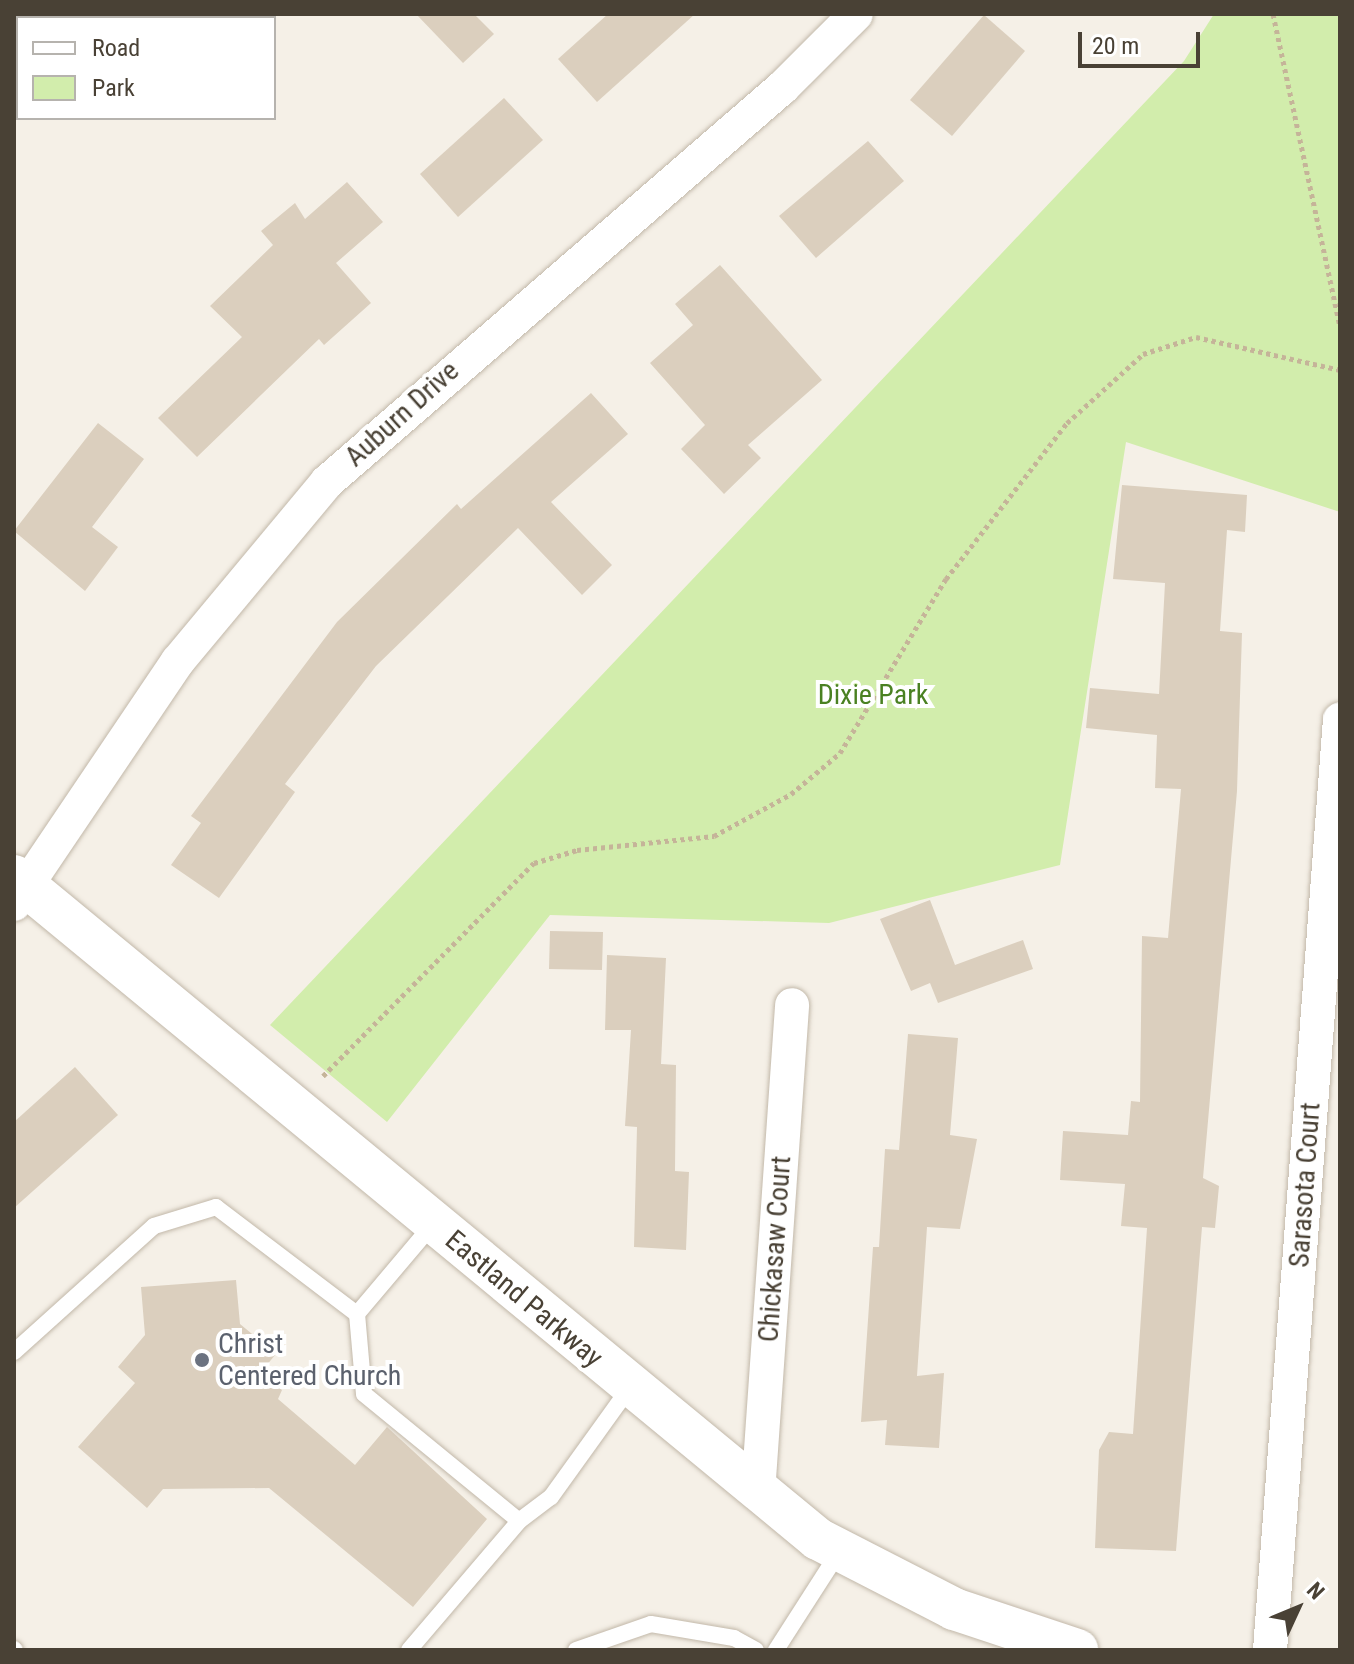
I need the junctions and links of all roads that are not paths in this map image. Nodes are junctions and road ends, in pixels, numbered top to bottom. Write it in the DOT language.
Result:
graph roads {
  1 [pos="856,14"];
  2 [pos="1340,720"];
  3 [pos="18,889"];
  4 [pos="792,1005"];
  5 [pos="433,1224"];
  6 [pos="357,1314"];
  7 [pos="14,1352"];
  8 [pos="630,1387"];
  9 [pos="758,1493"];
  10 [pos="519,1521"];
  11 [pos="840,1551"];
  12 [pos="409,1650"];
  13 [pos="576,1650"];
  14 [pos="756,1650"];
  15 [pos="776,1650"];
  16 [pos="1077,1650"];
  17 [pos="1270,1650"];
  1 -- 3 [label="street, Auburn Drive"];
  2 -- 17 [label="street, Sarasota Court"];
  3 -- 5 [label="street, Eastland Parkway"];
  4 -- 9 [label="street, Chickasaw Court"];
  5 -- 6 [label="lane"];
  5 -- 8 [label="street, Eastland Parkway"];
  6 -- 7 [label="lane"];
  6 -- 10 [label="lane"];
  8 -- 9 [label="street, Eastland Parkway"];
  8 -- 10 [label="lane"];
  9 -- 11 [label="street, Eastland Parkway"];
  10 -- 12 [label="lane"];
  11 -- 15 [label="lane"];
  11 -- 16 [label="street, Eastland Parkway"];
  13 -- 14 [label="lane"];
}
